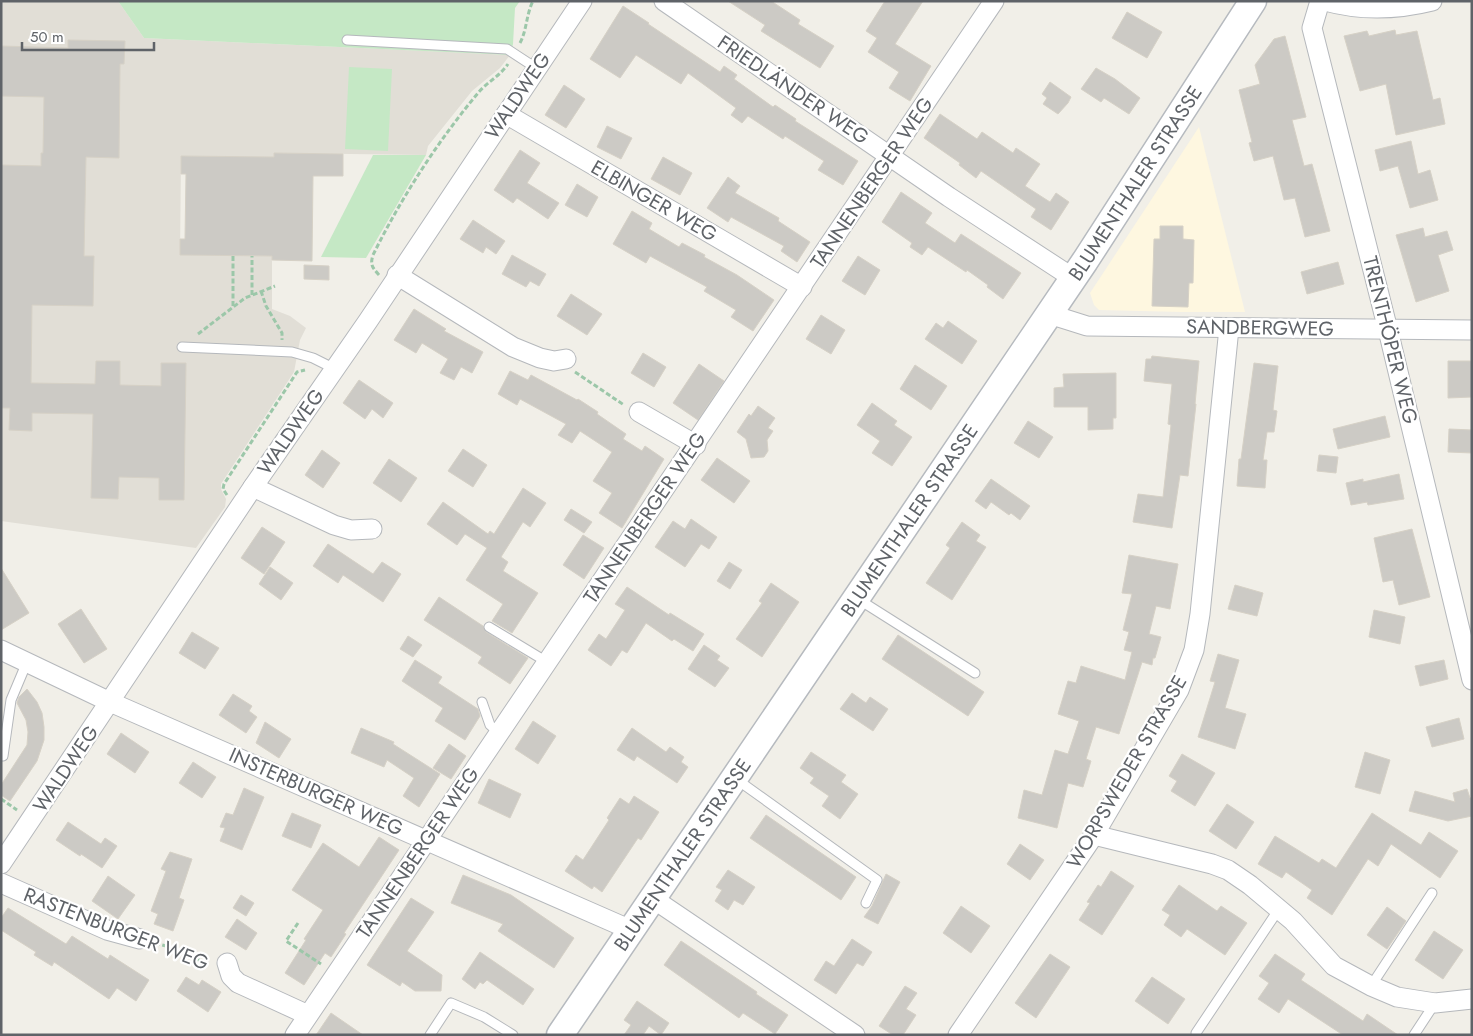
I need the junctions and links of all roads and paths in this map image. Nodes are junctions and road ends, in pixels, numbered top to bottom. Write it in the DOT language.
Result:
graph roads {
  1 [pos="582,1"];
  2 [pos="664,1"];
  3 [pos="994,1"];
  4 [pos="1253,1"];
  5 [pos="1320,1"];
  6 [pos="1325,1"];
  7 [pos="1432,1"];
  8 [pos="348,40"];
  9 [pos="536,68"];
  10 [pos="506,114"];
  11 [pos="891,156"];
  12 [pos="233,256"];
  13 [pos="252,256"];
  14 [pos="398,275"];
  15 [pos="1073,278"];
  16 [pos="275,286"];
  17 [pos="802,287"];
  18 [pos="261,292"];
  19 [pos="252,295"];
  20 [pos="233,307"];
  21 [pos="1049,314"];
  22 [pos="1229,328"];
  23 [pos="1388,330"];
  24 [pos="1472,330"];
  25 [pos="182,347"];
  26 [pos="282,351"];
  27 [pos="566,359"];
  28 [pos="335,369"];
  29 [pos="639,412"];
  30 [pos="696,444"];
  31 [pos="254,487"];
  32 [pos="372,529"];
  33 [pos="856,598"];
  34 [pos="489,627"];
  35 [pos="1,650"];
  36 [pos="27,662"];
  37 [pos="547,662"];
  38 [pos="975,673"];
  39 [pos="1472,680"];
  40 [pos="110,702"];
  41 [pos="482,702"];
  42 [pos="499,733"];
  43 [pos="3,756"];
  44 [pos="734,778"];
  45 [pos="1094,835"];
  46 [pos="427,841"];
  47 [pos="1,864"];
  48 [pos="1,883"];
  49 [pos="1432,893"];
  50 [pos="652,898"];
  51 [pos="866,903"];
  52 [pos="1278,909"];
  53 [pos="298,923"];
  54 [pos="631,930"];
  55 [pos="140,939"];
  56 [pos="229,969"];
  57 [pos="337,974"];
  58 [pos="1371,986"];
  59 [pos="1472,999"];
  60 [pos="1435,1003"];
  61 [pos="308,1015"];
  62 [pos="1196,1033"];
  63 [pos="295,1035"];
  64 [pos="430,1035"];
  65 [pos="513,1035"];
  66 [pos="560,1035"];
  67 [pos="855,1035"];
  68 [pos="958,1035"];
  69 [pos="1414,1035"];
  1 -- 9 [label="street, WALDWEG"];
  2 -- 11 [label="street, FRIEDLÄNDER WEG"];
  3 -- 11 [label="street, TANNENBERGER WEG"];
  4 -- 15 [label="main road, BLUMENTHALER STRASSE"];
  5 -- 23 [label="street, TRENTHÖPER WEG"];
  6 -- 7 [label="street"];
  8 -- 9 [label="lane"];
  9 -- 10 [label="street, WALDWEG"];
  10 -- 14 [label="street, WALDWEG"];
  10 -- 17 [label="street, ELBINGER WEG"];
  11 -- 15 [label="street, FRIEDLÄNDER WEG"];
  11 -- 17 [label="street, TANNENBERGER WEG"];
  12 -- 20 [label="path"];
  13 -- 19 [label="path"];
  14 -- 27 [label="street"];
  14 -- 28 [label="street, WALDWEG"];
  15 -- 21 [label="main road, BLUMENTHALER STRASSE"];
  16 -- 18 [label="path"];
  17 -- 30 [label="street, TANNENBERGER WEG"];
  18 -- 19 [label="path"];
  18 -- 26 [label="path"];
  19 -- 20 [label="path"];
  20 -- 25 [label="path"];
  21 -- 22 [label="street, SANDBERGWEG"];
  21 -- 33 [label="main road, BLUMENTHALER STRASSE"];
  22 -- 23 [label="street, SANDBERGWEG"];
  22 -- 45 [label="street, WORPSWEDER STRASSE"];
  23 -- 24 [label="street, SANDBERGWEG"];
  23 -- 39 [label="street, TRENTHÖPER WEG"];
  25 -- 26 [label="lane"];
  26 -- 28 [label="lane"];
  27 -- 29 [label="path"];
  28 -- 31 [label="street, WALDWEG"];
  29 -- 30 [label="street"];
  30 -- 37 [label="street, TANNENBERGER WEG"];
  31 -- 32 [label="street"];
  31 -- 40 [label="street, WALDWEG"];
  33 -- 38 [label="lane"];
  33 -- 44 [label="main road, BLUMENTHALER STRASSE"];
  34 -- 37 [label="lane"];
  35 -- 36 [label="street, INSTERBURGER WEG"];
  36 -- 40 [label="street, INSTERBURGER WEG"];
  36 -- 43 [label="lane"];
  37 -- 42 [label="street, TANNENBERGER WEG"];
  40 -- 46 [label="street, INSTERBURGER WEG"];
  40 -- 47 [label="street, WALDWEG"];
  41 -- 42 [label="lane"];
  42 -- 46 [label="street, TANNENBERGER WEG"];
  44 -- 50 [label="main road, BLUMENTHALER STRASSE"];
  44 -- 51 [label="lane"];
  45 -- 52 [label="street"];
  45 -- 68 [label="street, WORPSWEDER STRASSE"];
  46 -- 54 [label="street, INSTERBURGER WEG"];
  46 -- 57 [label="street, TANNENBERGER WEG"];
  48 -- 55 [label="street, RASTENBURGER WEG"];
  49 -- 58 [label="lane"];
  50 -- 54 [label="main road, BLUMENTHALER STRASSE"];
  50 -- 67 [label="street"];
  52 -- 58 [label="street"];
  52 -- 62 [label="lane"];
  53 -- 57 [label="path"];
  54 -- 66 [label="main road, BLUMENTHALER STRASSE"];
  55 -- 56 [label="path, RASTENBURGER WEG"];
  56 -- 61 [label="street, RASTENBURGER WEG"];
  57 -- 61 [label="street, TANNENBERGER WEG"];
  58 -- 60 [label="street"];
  59 -- 60 [label="street"];
  60 -- 69 [label="lane"];
  61 -- 63 [label="street, TANNENBERGER WEG"];
  64 -- 65 [label="lane"];
}
